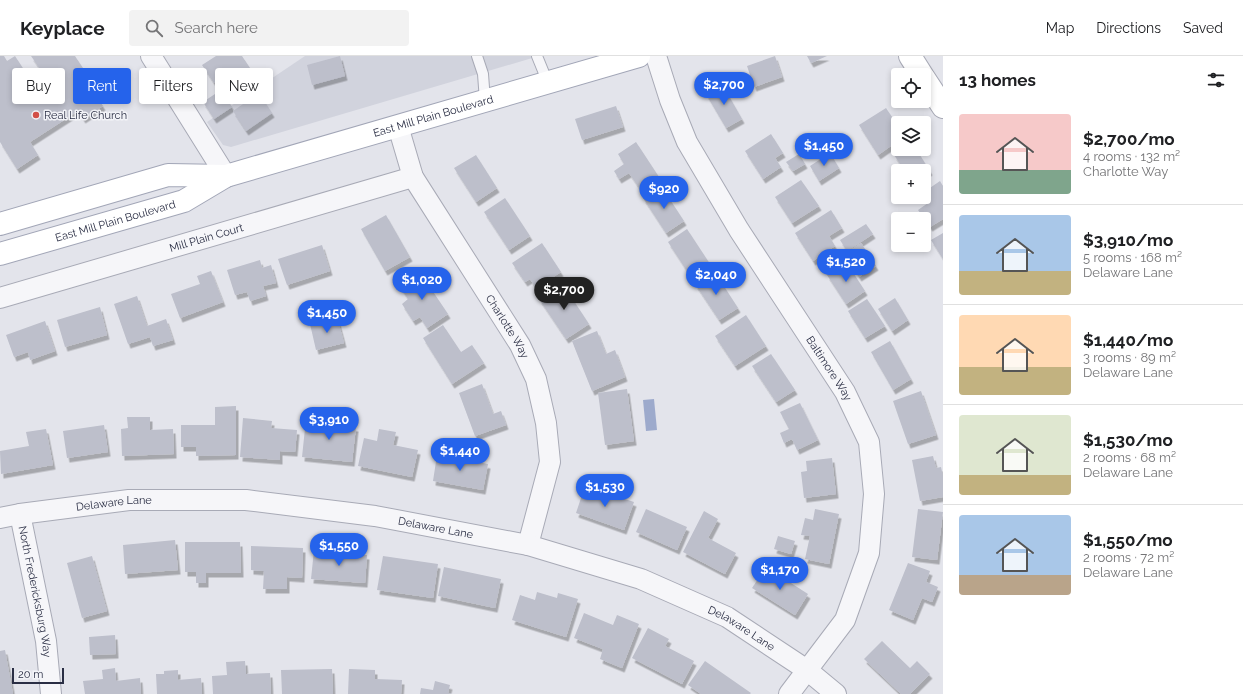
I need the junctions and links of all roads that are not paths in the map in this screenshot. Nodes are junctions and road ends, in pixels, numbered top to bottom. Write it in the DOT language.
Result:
graph roads {
  1 [pos="151,56"];
  2 [pos="477,56"];
  3 [pos="537,56"];
  4 [pos="640,56"];
  5 [pos="656,56"];
  6 [pos="910,56"];
  7 [pos="548,83"];
  8 [pos="932,87"];
  9 [pos="485,101"];
  10 [pos="398,126"];
  11 [pos="226,176"];
  12 [pos="413,177"];
  13 [pos="0,224"];
  14 [pos="0,254"];
  15 [pos="0,298"];
  16 [pos="20,514"];
  17 [pos="0,518"];
  18 [pos="528,544"];
  19 [pos="807,670"];
  20 [pos="51,694"];
  21 [pos="789,694"];
  22 [pos="836,694"];
  1 -- 11 [label="street"];
  2 -- 9 [label="lane"];
  3 -- 7 [label="lane"];
  4 -- 7 [label="main road, East Mill Plain Boulevard"];
  5 -- 19 [label="street, Baltimore Way"];
  6 -- 8 [label="main road"];
  7 -- 9 [label="main road, East Mill Plain Boulevard"];
  9 -- 10 [label="main road, East Mill Plain Boulevard"];
  10 -- 11 [label="main road, East Mill Plain Boulevard"];
  10 -- 12 [label="street, Charlotte Way"];
  11 -- 13 [label="main road, East Mill Plain Boulevard"];
  11 -- 14 [label="main road, East Mill Plain Boulevard"];
  12 -- 15 [label="street, Mill Plain Court"];
  12 -- 18 [label="street, Charlotte Way"];
  16 -- 17 [label="street, Delaware Lane"];
  16 -- 18 [label="street, Delaware Lane"];
  16 -- 20 [label="street, North Fredericksburg Way"];
  18 -- 19 [label="street, Delaware Lane"];
  19 -- 21 [label="street, Baltimore Way"];
  19 -- 22 [label="street, Delaware Lane"];
}
